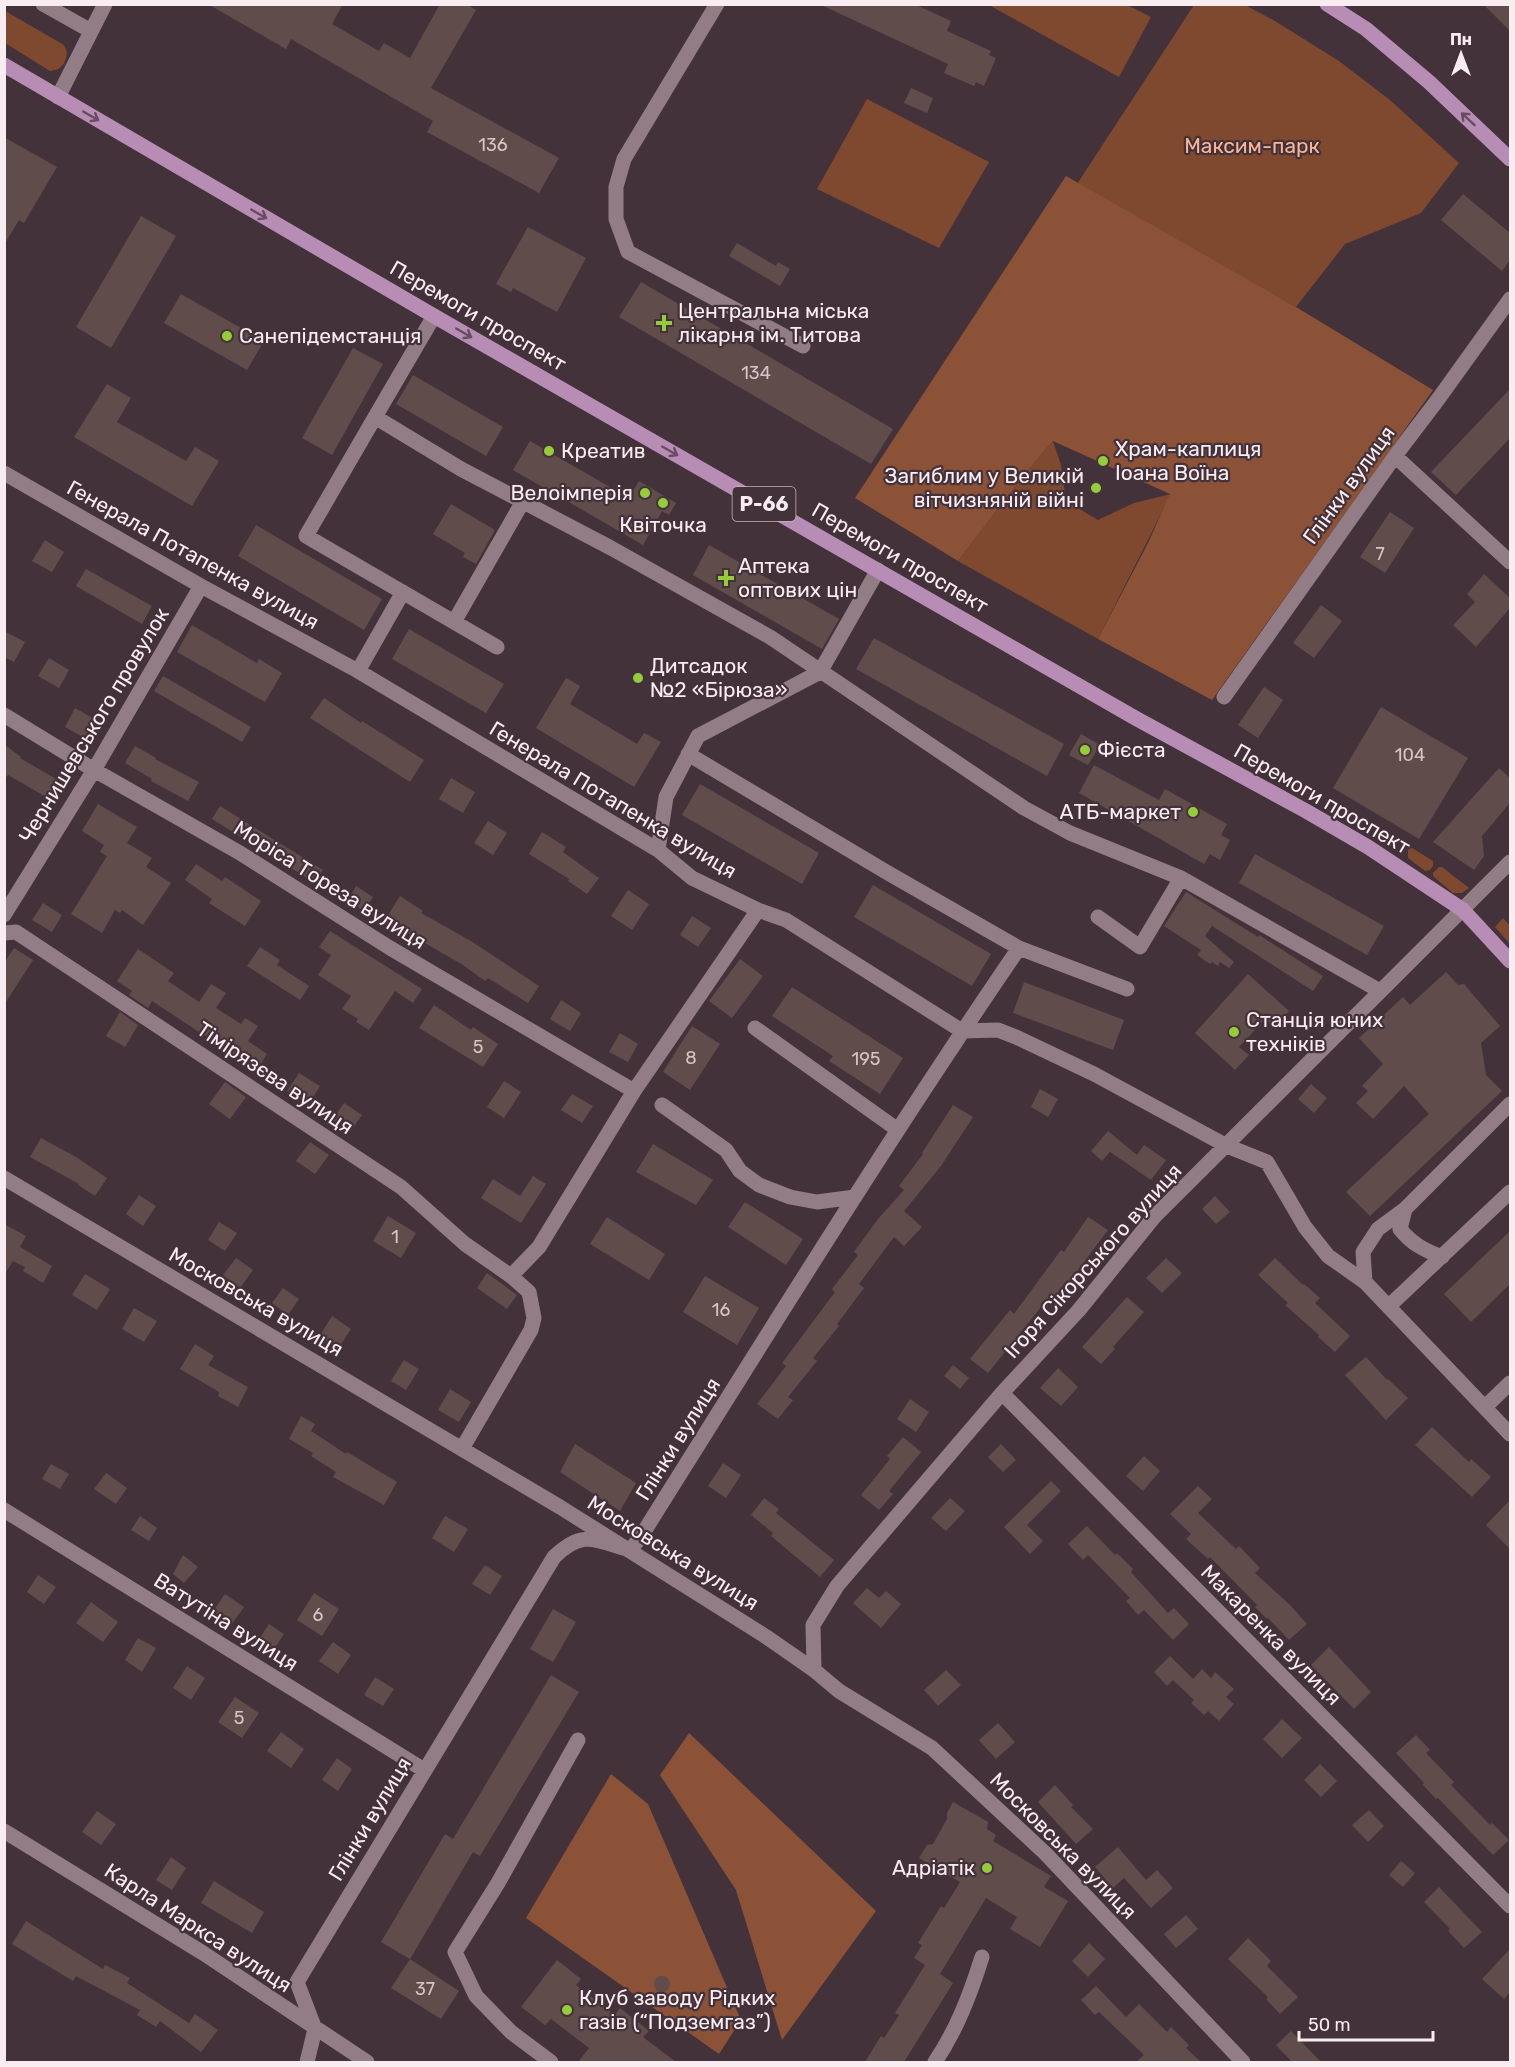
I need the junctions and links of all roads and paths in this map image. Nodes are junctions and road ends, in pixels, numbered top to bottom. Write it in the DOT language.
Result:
graph roads {
  1 [pos="42,4"];
  2 [pos="105,4"];
  3 [pos="717,4"];
  4 [pos="1327,4"];
  5 [pos="91,31"];
  6 [pos="4,65"];
  7 [pos="58,97"];
  8 [pos="1510,159"];
  9 [pos="1510,299"];
  10 [pos="434,316"];
  11 [pos="802,346"];
  12 [pos="375,417"];
  13 [pos="1395,456"];
  14 [pos="4,473"];
  15 [pos="522,502"];
  16 [pos="1510,562"];
  17 [pos="878,570"];
  18 [pos="201,586"];
  19 [pos="403,592"];
  20 [pos="454,622"];
  21 [pos="497,647"];
  22 [pos="358,671"];
  23 [pos="820,672"];
  24 [pos="1224,697"];
  25 [pos="4,715"];
  26 [pos="688,754"];
  27 [pos="94,770"];
  28 [pos="658,850"];
  29 [pos="1510,862"];
  30 [pos="1182,878"];
  31 [pos="758,910"];
  32 [pos="1463,910"];
  33 [pos="4,915"];
  34 [pos="1098,917"];
  35 [pos="4,933"];
  36 [pos="1019,948"];
  37 [pos="1510,961"];
  38 [pos="1127,989"];
  39 [pos="1380,991"];
  40 [pos="755,1028"];
  41 [pos="962,1031"];
  42 [pos="634,1091"];
  43 [pos="1510,1104"];
  44 [pos="662,1105"];
  45 [pos="898,1130"];
  46 [pos="1227,1146"];
  47 [pos="4,1178"];
  48 [pos="1510,1192"];
  49 [pos="855,1197"];
  50 [pos="1405,1209"];
  51 [pos="1442,1257"];
  52 [pos="511,1276"];
  53 [pos="1365,1282"];
  54 [pos="1389,1306"];
  55 [pos="1510,1383"];
  56 [pos="1002,1393"];
  57 [pos="1485,1407"];
  58 [pos="1510,1434"];
  59 [pos="463,1448"];
  60 [pos="4,1510"];
  61 [pos="630,1550"];
  62 [pos="814,1670"];
  63 [pos="578,1740"];
  64 [pos="424,1770"];
  65 [pos="4,1831"];
  66 [pos="1510,1906"];
  67 [pos="982,1957"];
  68 [pos="315,2029"];
  69 [pos="307,2062"];
  70 [pos="367,2062"];
  71 [pos="551,2062"];
  72 [pos="935,2062"];
  73 [pos="1243,2062"];
  1 -- 5 [label="street"];
  2 -- 5 [label="street"];
  3 -- 11 [label="street"];
  8 -- 4 [label="main road, one-way"];
  5 -- 7 [label="street"];
  6 -- 7 [label="main road, Перемоги проспект / Р-66"];
  7 -- 10 [label="main road, Перемоги проспект / Р-66, one-way"];
  9 -- 13 [label="street, Глінки вулиця"];
  10 -- 12 [label="street"];
  10 -- 17 [label="main road, Перемоги проспект / Р-66, one-way"];
  12 -- 15 [label="street"];
  12 -- 19 [label="street"];
  13 -- 16 [label="street"];
  13 -- 24 [label="street, Глінки вулиця"];
  14 -- 18 [label="street, Генерала Потапенка вулиця"];
  15 -- 20 [label="street"];
  15 -- 23 [label="street"];
  17 -- 23 [label="street"];
  17 -- 32 [label="main road, Перемоги проспект / Р-66"];
  18 -- 22 [label="street, Генерала Потапенка вулиця"];
  18 -- 27 [label="street, Чернишевського провулок"];
  19 -- 20 [label="street"];
  19 -- 22 [label="street"];
  20 -- 21 [label="street"];
  22 -- 28 [label="street, Генерала Потапенка вулиця"];
  23 -- 26 [label="street"];
  23 -- 30 [label="street"];
  25 -- 27 [label="street, Моріса Тореза вулиця"];
  26 -- 28 [label="street"];
  26 -- 36 [label="street"];
  27 -- 33 [label="street, Чернишевського провулок"];
  27 -- 42 [label="street, Моріса Тореза вулиця"];
  28 -- 31 [label="street, Генерала Потапенка вулиця"];
  29 -- 32 [label="street, Ігоря Сікорського вулиця"];
  30 -- 34 [label="street"];
  30 -- 39 [label="street"];
  31 -- 41 [label="street, Генерала Потапенка вулиця"];
  31 -- 42 [label="street"];
  32 -- 37 [label="main road, Перемоги проспект / Р-66"];
  32 -- 39 [label="street, Ігоря Сікорського вулиця"];
  35 -- 52 [label="street, Тімірязєва вулиця"];
  36 -- 38 [label="street"];
  36 -- 41 [label="street, Глінки вулиця"];
  39 -- 46 [label="street, Ігоря Сікорського вулиця"];
  40 -- 45 [label="street"];
  41 -- 45 [label="street, Глінки вулиця"];
  41 -- 46 [label="street"];
  42 -- 52 [label="street"];
  43 -- 50 [label="street"];
  44 -- 49 [label="street"];
  45 -- 49 [label="street, Глінки вулиця"];
  46 -- 53 [label="street"];
  46 -- 56 [label="street, Ігоря Сікорського вулиця"];
  47 -- 59 [label="street, Московська вулиця"];
  48 -- 51 [label="street"];
  49 -- 61 [label="street, Глінки вулиця"];
  50 -- 51 [label="street"];
  50 -- 53 [label="street"];
  51 -- 54 [label="street"];
  52 -- 59 [label="street, Тімірязєва вулиця"];
  53 -- 54 [label="street"];
  54 -- 57 [label="street"];
  55 -- 57 [label="street"];
  56 -- 62 [label="street, Ігоря Сікорського вулиця"];
  56 -- 66 [label="street, Макаренка вулиця"];
  57 -- 58 [label="street"];
  59 -- 61 [label="street, Московська вулиця"];
  60 -- 64 [label="street, Ватутіна вулиця"];
  61 -- 62 [label="street, Московська вулиця"];
  61 -- 64 [label="street, Глінки вулиця"];
  62 -- 73 [label="street, Московська вулиця"];
  63 -- 71 [label="street"];
  64 -- 68 [label="street, Глінки вулиця"];
  65 -- 68 [label="street, Карла Маркса вулиця"];
  67 -- 72 [label="street"];
  68 -- 69 [label="street"];
  68 -- 70 [label="street, Карла Маркса вулиця"];
}
